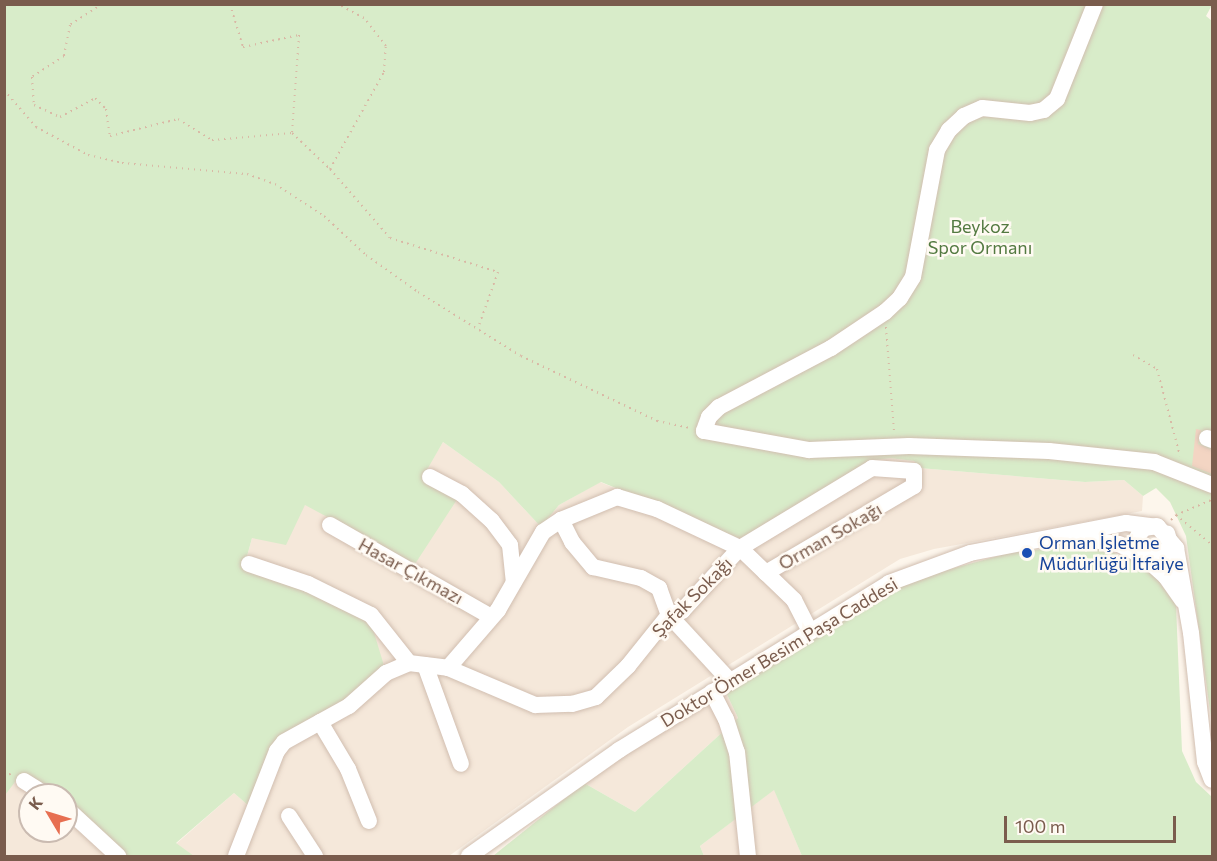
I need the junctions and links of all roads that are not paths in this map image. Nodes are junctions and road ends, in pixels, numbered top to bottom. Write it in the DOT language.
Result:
graph roads {
  1 [pos="1095,4"];
  2 [pos="872,468"];
  3 [pos="430,477"];
  4 [pos="1212,485"];
  5 [pos="561,520"];
  6 [pos="330,525"];
  7 [pos="1163,529"];
  8 [pos="1058,538"];
  9 [pos="740,548"];
  10 [pos="1143,556"];
  11 [pos="249,564"];
  12 [pos="766,573"];
  13 [pos="514,582"];
  14 [pos="1185,604"];
  15 [pos="669,615"];
  16 [pos="491,617"];
  17 [pos="810,631"];
  18 [pos="417,664"];
  19 [pos="448,668"];
  20 [pos="730,681"];
  21 [pos="712,692"];
  22 [pos="321,722"];
  23 [pos="461,764"];
  24 [pos="1212,780"];
  25 [pos="24,781"];
  26 [pos="27,783"];
  27 [pos="289,816"];
  28 [pos="78,819"];
  29 [pos="369,820"];
  30 [pos="118,856"];
  31 [pos="236,856"];
  32 [pos="315,856"];
  33 [pos="469,856"];
  34 [pos="748,856"];
  1 -- 4 [label="street"];
  2 -- 9 [label="street, Şafak Sokağı"];
  2 -- 12 [label="street, Orman Sokağı"];
  3 -- 13 [label="street"];
  5 -- 9 [label="street"];
  5 -- 13 [label="street"];
  5 -- 15 [label="street"];
  6 -- 16 [label="street, Hasar Çıkmazı"];
  7 -- 8 [label="street, Doktor Ömer Besim Paşa Caddesi"];
  7 -- 10 [label="street"];
  7 -- 10 [label="street"];
  7 -- 14 [label="street"];
  8 -- 10 [label="street"];
  8 -- 17 [label="street, Doktor Ömer Besim Paşa Caddesi"];
  9 -- 12 [label="street"];
  9 -- 15 [label="street, Şafak Sokağı"];
  10 -- 14 [label="street"];
  11 -- 18 [label="street"];
  12 -- 17 [label="street, Orman Sokağı"];
  13 -- 16 [label="street"];
  14 -- 24 [label="street"];
  15 -- 19 [label="street, Şafak Sokağı"];
  15 -- 20 [label="street"];
  16 -- 19 [label="street"];
  17 -- 20 [label="street, Doktor Ömer Besim Paşa Caddesi"];
  18 -- 19 [label="street, Şafak Sokağı"];
  18 -- 22 [label="street"];
  18 -- 23 [label="street"];
  20 -- 21 [label="street, Doktor Ömer Besim Paşa Caddesi"];
  21 -- 33 [label="street, Doktor Ömer Besim Paşa Caddesi"];
  21 -- 34 [label="street"];
  22 -- 29 [label="street"];
  22 -- 31 [label="street"];
  25 -- 26 [label="street"];
  27 -- 32 [label="street"];
  28 -- 30 [label="street"];
}
